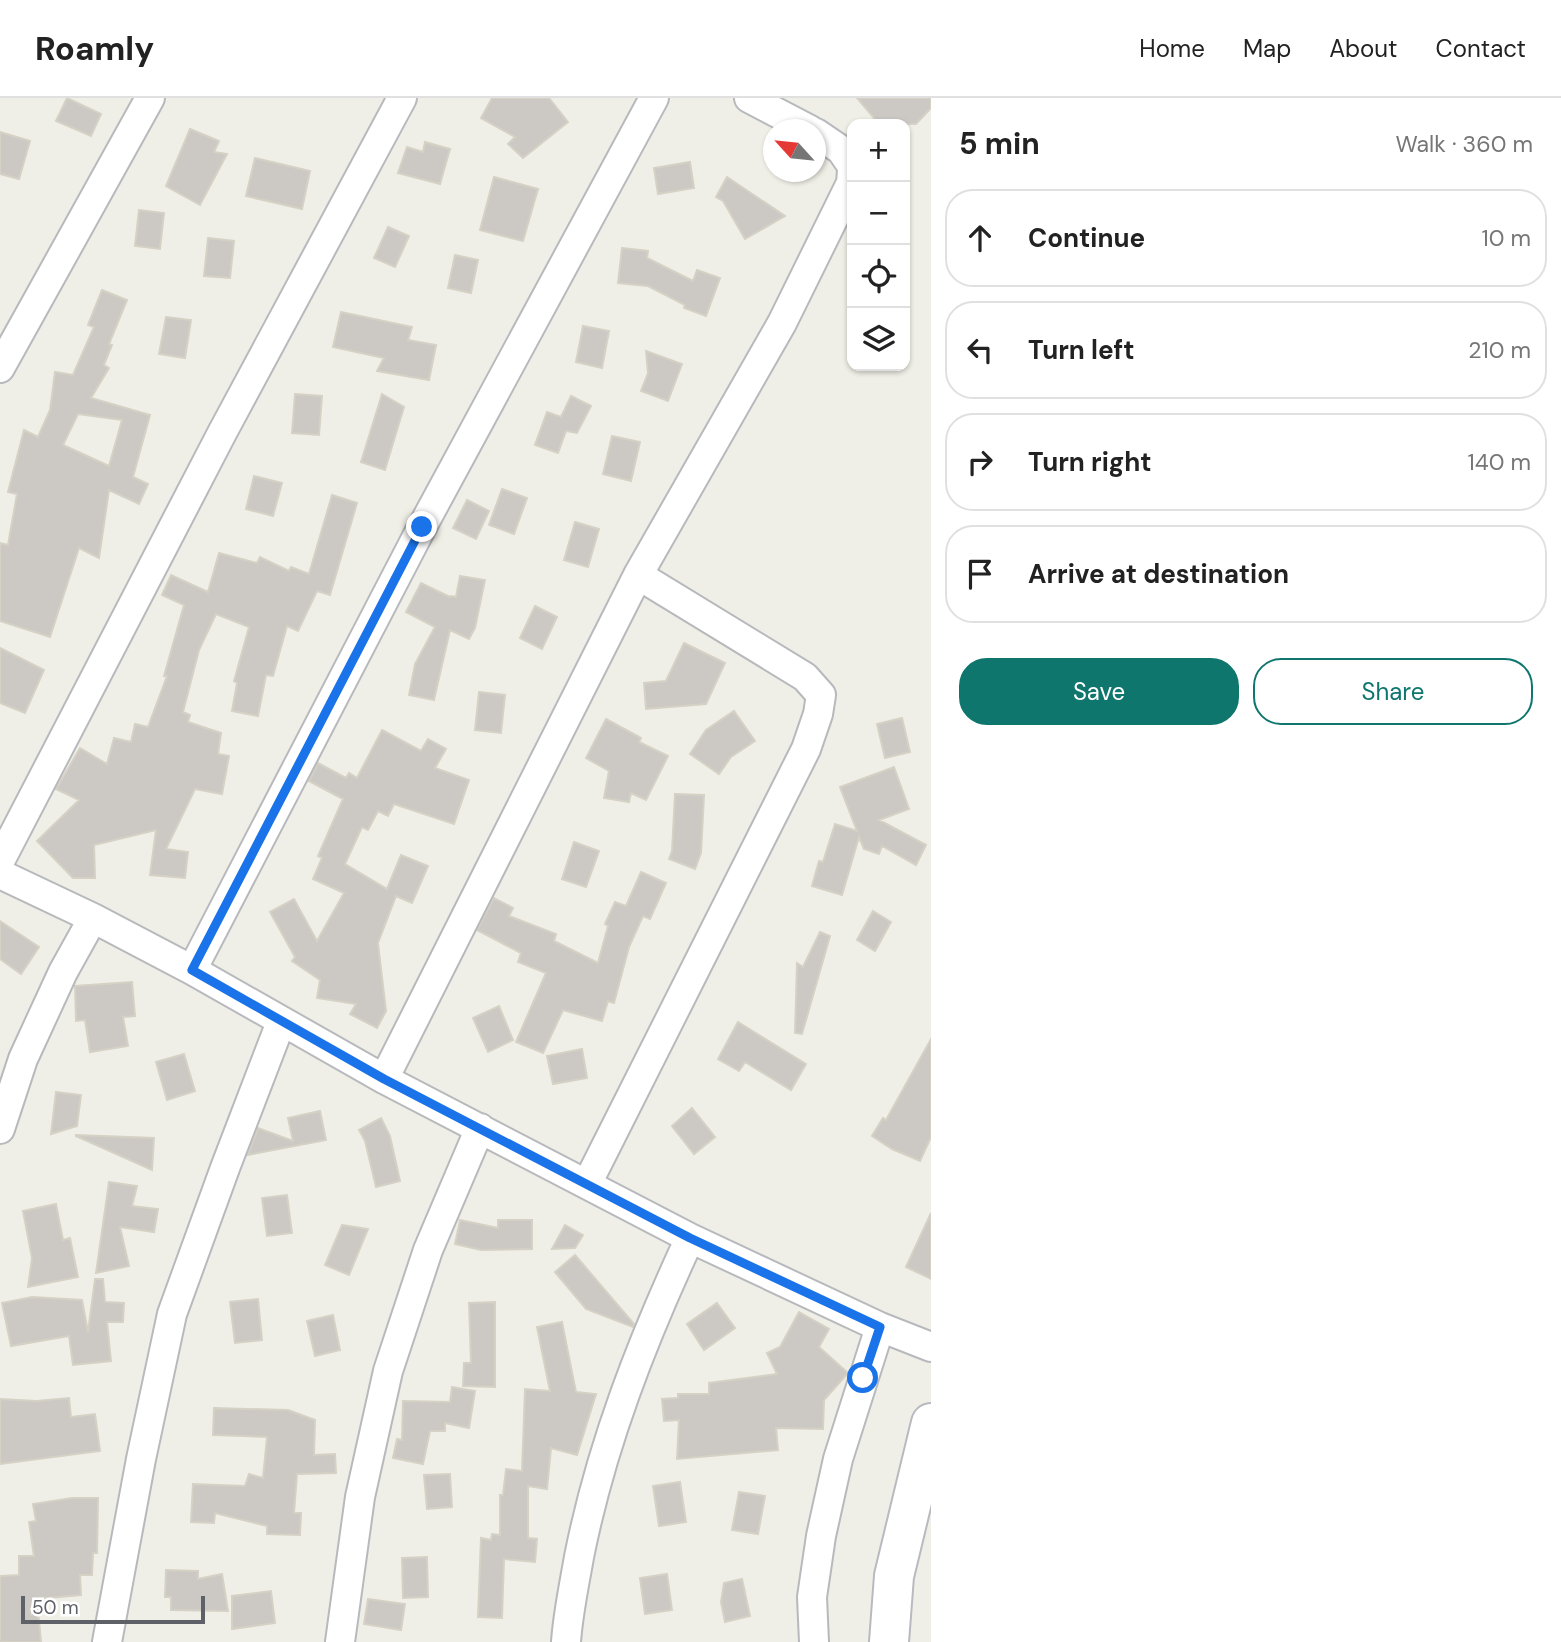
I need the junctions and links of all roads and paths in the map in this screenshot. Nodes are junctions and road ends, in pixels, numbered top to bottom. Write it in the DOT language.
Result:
graph roads {
  1 [pos="150,98"];
  2 [pos="402,98"];
  3 [pos="654,98"];
  4 [pos="749,98"];
  5 [pos="789,119"];
  6 [pos="826,140"];
  7 [pos="847,160"];
  8 [pos="851,182"];
  9 [pos="0,368"];
  10 [pos="638,575"];
  11 [pos="0,861"];
  12 [pos="0,874"];
  13 [pos="93,918"];
  14 [pos="192,970"];
  15 [pos="281,1022"];
  16 [pos="384,1079"];
  17 [pos="480,1128"];
  18 [pos="0,1129"];
  19 [pos="587,1184"];
  20 [pos="690,1238"];
  21 [pos="880,1327"];
  22 [pos="931,1347"];
  23 [pos="931,1423"];
  24 [pos="107,1642"];
  25 [pos="341,1642"];
  26 [pos="566,1642"];
  27 [pos="814,1642"];
  28 [pos="890,1642"];
  1 -- 9 [label="street"];
  2 -- 11 [label="street"];
  3 -- 14 [label="street"];
  4 -- 5 [label="street"];
  6 -- 7 [label="street"];
  8 -- 10 [label="street"];
  10 -- 16 [label="street"];
  10 -- 19 [label="street"];
  12 -- 13 [label="street"];
  13 -- 14 [label="street"];
  13 -- 18 [label="street"];
  14 -- 15 [label="street"];
  15 -- 16 [label="street"];
  15 -- 24 [label="street"];
  16 -- 17 [label="street"];
  17 -- 19 [label="street"];
  17 -- 25 [label="street"];
  19 -- 20 [label="street"];
  20 -- 21 [label="street"];
  20 -- 26 [label="street"];
  21 -- 22 [label="street"];
  21 -- 27 [label="street"];
  23 -- 28 [label="street"];
}
